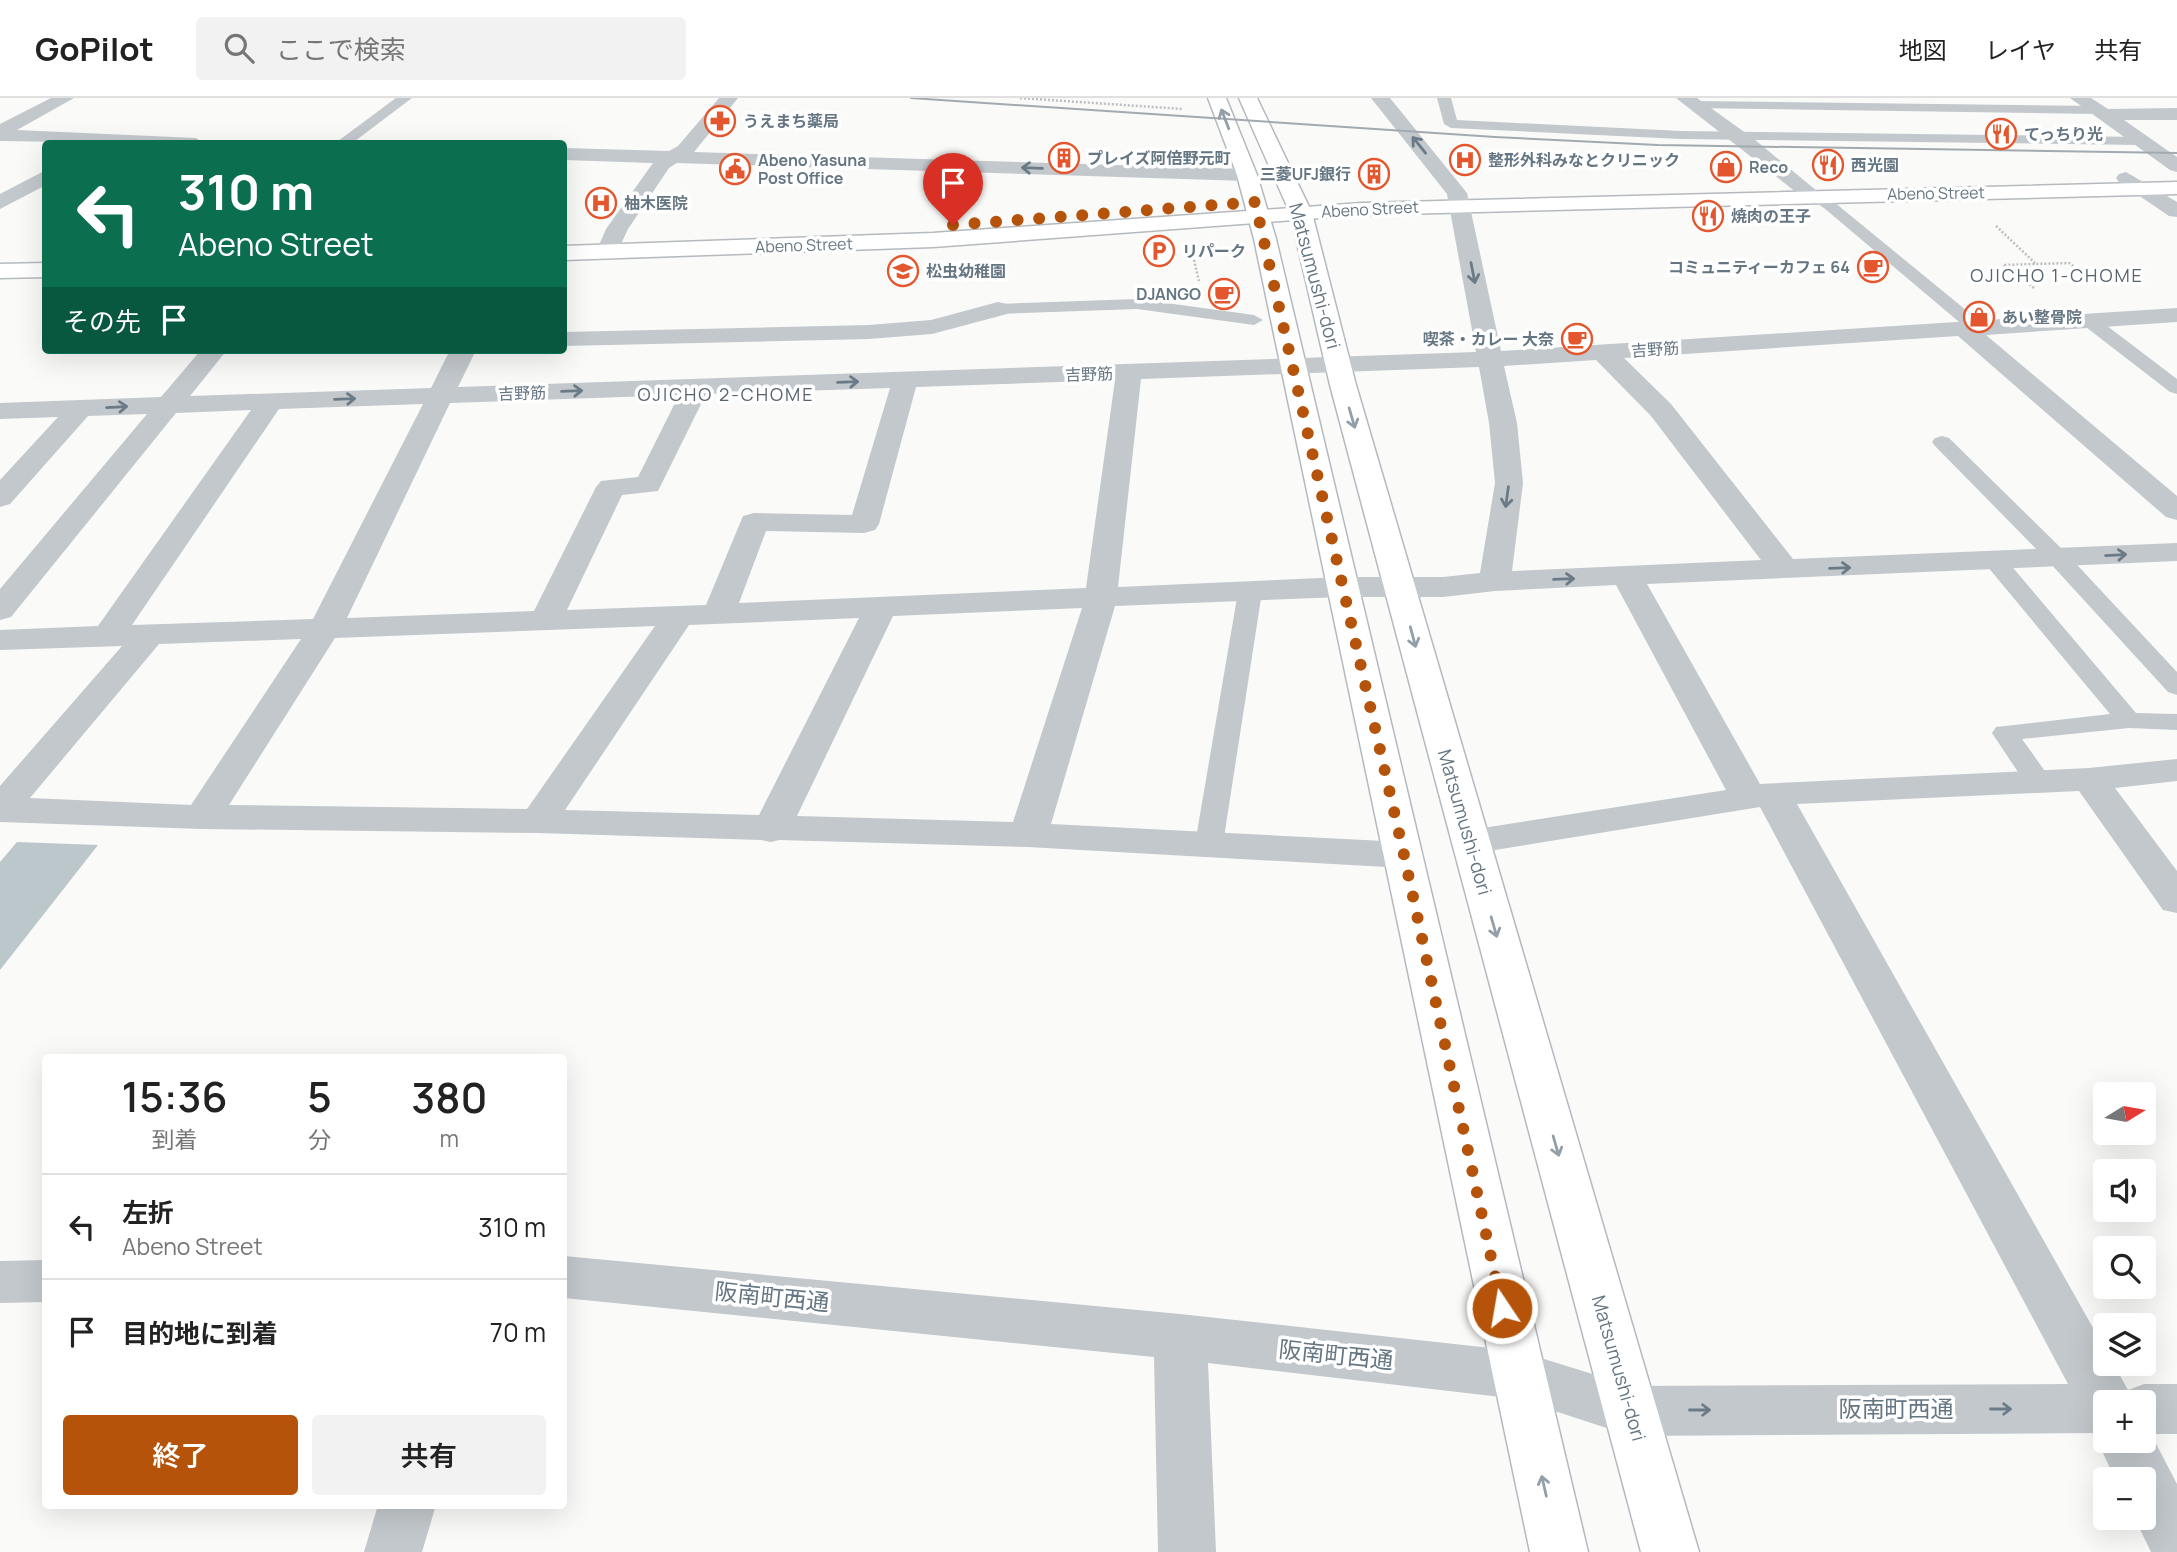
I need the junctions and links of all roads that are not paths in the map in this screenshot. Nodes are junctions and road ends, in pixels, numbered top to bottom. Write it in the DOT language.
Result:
graph roads {
  1 [pos="65,98"];
  2 [pos="405,98"];
  3 [pos="719,98"];
  4 [pos="729,98"];
  5 [pos="1248,98"];
  6 [pos="1380,98"];
  7 [pos="1444,98"];
  8 [pos="2079,98"];
  9 [pos="1690,102"];
  10 [pos="1202,103"];
  11 [pos="1888,108"];
  12 [pos="2100,112"];
  13 [pos="2177,114"];
  14 [pos="0,133"];
  15 [pos="1737,136"];
  16 [pos="1922,138"];
  17 [pos="82,140"];
  18 [pos="347,140"];
  19 [pos="2140,141"];
  20 [pos="567,154"];
  21 [pos="675,156"];
  22 [pos="2177,166"];
  23 [pos="2177,177"];
  24 [pos="42,178"];
  25 [pos="2135,183"];
  26 [pos="2177,188"];
  27 [pos="1806,190"];
  28 [pos="1254,198"];
  29 [pos="1458,199"];
  30 [pos="0,203"];
  31 [pos="1298,206"];
  32 [pos="2177,211"];
  33 [pos="567,240"];
  34 [pos="609,246"];
  35 [pos="567,253"];
  36 [pos="42,256"];
  37 [pos="0,257"];
  38 [pos="42,270"];
  39 [pos="0,271"];
  40 [pos="998,309"];
  41 [pos="2177,315"];
  42 [pos="1254,320"];
  43 [pos="2083,321"];
  44 [pos="1970,328"];
  45 [pos="567,339"];
  46 [pos="1603,352"];
  47 [pos="211,354"];
  48 [pos="461,354"];
  49 [pos="1491,359"];
  50 [pos="1338,365"];
  51 [pos="1293,367"];
  52 [pos="1129,373"];
  53 [pos="905,381"];
  54 [pos="697,386"];
  55 [pos="2177,388"];
  56 [pos="439,396"];
  57 [pos="271,401"];
  58 [pos="169,405"];
  59 [pos="80,408"];
  60 [pos="0,411"];
  61 [pos="1942,442"];
  62 [pos="0,498"];
  63 [pos="2177,511"];
  64 [pos="2177,552"];
  65 [pos="2058,558"];
  66 [pos="1995,561"];
  67 [pos="1785,570"];
  68 [pos="1627,577"];
  69 [pos="1495,581"];
  70 [pos="1342,587"];
  71 [pos="1399,587"];
  72 [pos="1250,593"];
  73 [pos="1101,597"];
  74 [pos="881,607"];
  75 [pos="0,610"];
  76 [pos="719,614"];
  77 [pos="679,615"];
  78 [pos="546,620"];
  79 [pos="325,628"];
  80 [pos="149,635"];
  81 [pos="108,636"];
  82 [pos="0,640"];
  83 [pos="2177,687"];
  84 [pos="2129,720"];
  85 [pos="2177,722"];
  86 [pos="2177,769"];
  87 [pos="2089,779"];
  88 [pos="2038,781"];
  89 [pos="1760,796"];
  90 [pos="0,810"];
  91 [pos="202,817"];
  92 [pos="538,821"];
  93 [pos="771,830"];
  94 [pos="1028,835"];
  95 [pos="1470,842"];
  96 [pos="1209,844"];
  97 [pos="1404,855"];
  98 [pos="2177,900"];
  99 [pos="567,1277"];
  100 [pos="42,1281"];
  101 [pos="0,1282"];
  102 [pos="1180,1337"];
  103 [pos="1518,1375"];
  104 [pos="2098,1390"];
  105 [pos="2093,1408"];
  106 [pos="2156,1409"];
  107 [pos="2177,1409"];
  108 [pos="1631,1411"];
  109 [pos="2131,1453"];
  110 [pos="406,1509"];
  111 [pos="2177,1545"];
  112 [pos="393,1552"];
  113 [pos="1187,1552"];
  114 [pos="1559,1552"];
  115 [pos="1670,1552"];
  1 -- 14 [label="street"];
  2 -- 18 [label="lane"];
  3 -- 4 [label="street"];
  4 -- 21 [label="street"];
  5 -- 31 [label="street, Matsumushi-dori"];
  29 -- 6 [label="street, one-way"];
  7 -- 15 [label="lane"];
  8 -- 12 [label="street"];
  9 -- 11 [label="lane"];
  9 -- 15 [label="street"];
  28 -- 10 [label="street, Matsumushi-dori, one-way"];
  11 -- 12 [label="lane"];
  11 -- 16 [label="lane"];
  12 -- 13 [label="street"];
  12 -- 19 [label="street"];
  14 -- 17 [label="street"];
  15 -- 16 [label="lane"];
  15 -- 27 [label="street"];
  16 -- 19 [label="lane"];
  19 -- 22 [label="street"];
  20 -- 21 [label="street"];
  28 -- 21 [label="street, one-way"];
  21 -- 34 [label="street"];
  23 -- 25 [label="street, Abeno Street"];
  24 -- 30 [label="street"];
  25 -- 26 [label="street, Abeno Street"];
  25 -- 27 [label="street, Abeno Street"];
  25 -- 32 [label="street"];
  27 -- 29 [label="street, Abeno Street"];
  27 -- 44 [label="lane"];
  28 -- 31 [label="street, Abeno Street"];
  28 -- 34 [label="street, Abeno Street"];
  28 -- 51 [label="street, Matsumushi-dori"];
  29 -- 31 [label="street, Abeno Street"];
  29 -- 49 [label="street, one-way"];
  31 -- 50 [label="street, Matsumushi-dori"];
  33 -- 34 [label="street, Abeno Street"];
  34 -- 35 [label="street, Abeno Street"];
  36 -- 37 [label="street"];
  38 -- 39 [label="street"];
  40 -- 42 [label="lane"];
  40 -- 45 [label="street"];
  41 -- 43 [label="street, 吉野筋"];
  43 -- 44 [label="street, 吉野筋"];
  43 -- 55 [label="lane"];
  44 -- 46 [label="street, 吉野筋"];
  44 -- 63 [label="street"];
  46 -- 49 [label="street, 吉野筋"];
  46 -- 67 [label="street"];
  47 -- 58 [label="street"];
  48 -- 56 [label="street"];
  49 -- 50 [label="street, 吉野筋"];
  49 -- 69 [label="street, one-way"];
  50 -- 51 [label="street, 吉野筋"];
  50 -- 71 [label="street, Matsumushi-dori, one-way"];
  51 -- 52 [label="street, 吉野筋"];
  51 -- 70 [label="street, Matsumushi-dori"];
  52 -- 53 [label="street, 吉野筋"];
  52 -- 73 [label="street"];
  54 -- 53 [label="street, 吉野筋, one-way"];
  53 -- 76 [label="street"];
  56 -- 54 [label="street, 吉野筋, one-way"];
  54 -- 78 [label="street"];
  57 -- 56 [label="street, 吉野筋, one-way"];
  56 -- 79 [label="street"];
  57 -- 58 [label="street, 吉野筋"];
  57 -- 81 [label="street"];
  59 -- 58 [label="street, 吉野筋, one-way"];
  58 -- 75 [label="street"];
  59 -- 60 [label="street, 吉野筋"];
  59 -- 62 [label="street"];
  61 -- 65 [label="lane"];
  65 -- 64 [label="street, one-way"];
  65 -- 66 [label="street"];
  65 -- 83 [label="lane"];
  67 -- 66 [label="street, one-way"];
  66 -- 84 [label="lane"];
  67 -- 68 [label="street"];
  69 -- 68 [label="street, one-way"];
  68 -- 89 [label="street"];
  69 -- 71 [label="street"];
  70 -- 71 [label="street"];
  70 -- 72 [label="street"];
  70 -- 97 [label="street, Matsumushi-dori"];
  71 -- 95 [label="street, Matsumushi-dori, one-way"];
  72 -- 73 [label="street"];
  72 -- 96 [label="lane"];
  73 -- 74 [label="street"];
  73 -- 94 [label="street"];
  74 -- 76 [label="street"];
  74 -- 93 [label="street"];
  76 -- 77 [label="street"];
  77 -- 78 [label="street"];
  77 -- 92 [label="street"];
  78 -- 79 [label="street"];
  79 -- 80 [label="street"];
  79 -- 91 [label="street"];
  80 -- 81 [label="street"];
  80 -- 90 [label="street"];
  81 -- 82 [label="street"];
  84 -- 85 [label="lane"];
  84 -- 88 [label="lane"];
  86 -- 87 [label="street"];
  87 -- 88 [label="street"];
  87 -- 98 [label="street"];
  88 -- 89 [label="street"];
  89 -- 95 [label="street"];
  89 -- 104 [label="street"];
  90 -- 91 [label="street"];
  91 -- 92 [label="street"];
  92 -- 93 [label="street"];
  93 -- 94 [label="street"];
  94 -- 96 [label="street"];
  95 -- 108 [label="street, Matsumushi-dori, one-way"];
  96 -- 97 [label="street"];
  97 -- 103 [label="street, Matsumushi-dori"];
  99 -- 102 [label="street, 阪南町西通"];
  100 -- 101 [label="street"];
  102 -- 103 [label="street, 阪南町西通"];
  102 -- 113 [label="street"];
  103 -- 108 [label="street, 阪南町西通"];
  114 -- 103 [label="street, Matsumushi-dori, one-way"];
  108 -- 105 [label="street, 阪南町西通, one-way"];
  106 -- 107 [label="street"];
  108 -- 115 [label="street, Matsumushi-dori"];
  109 -- 111 [label="street"];
  110 -- 112 [label="street"];
}
